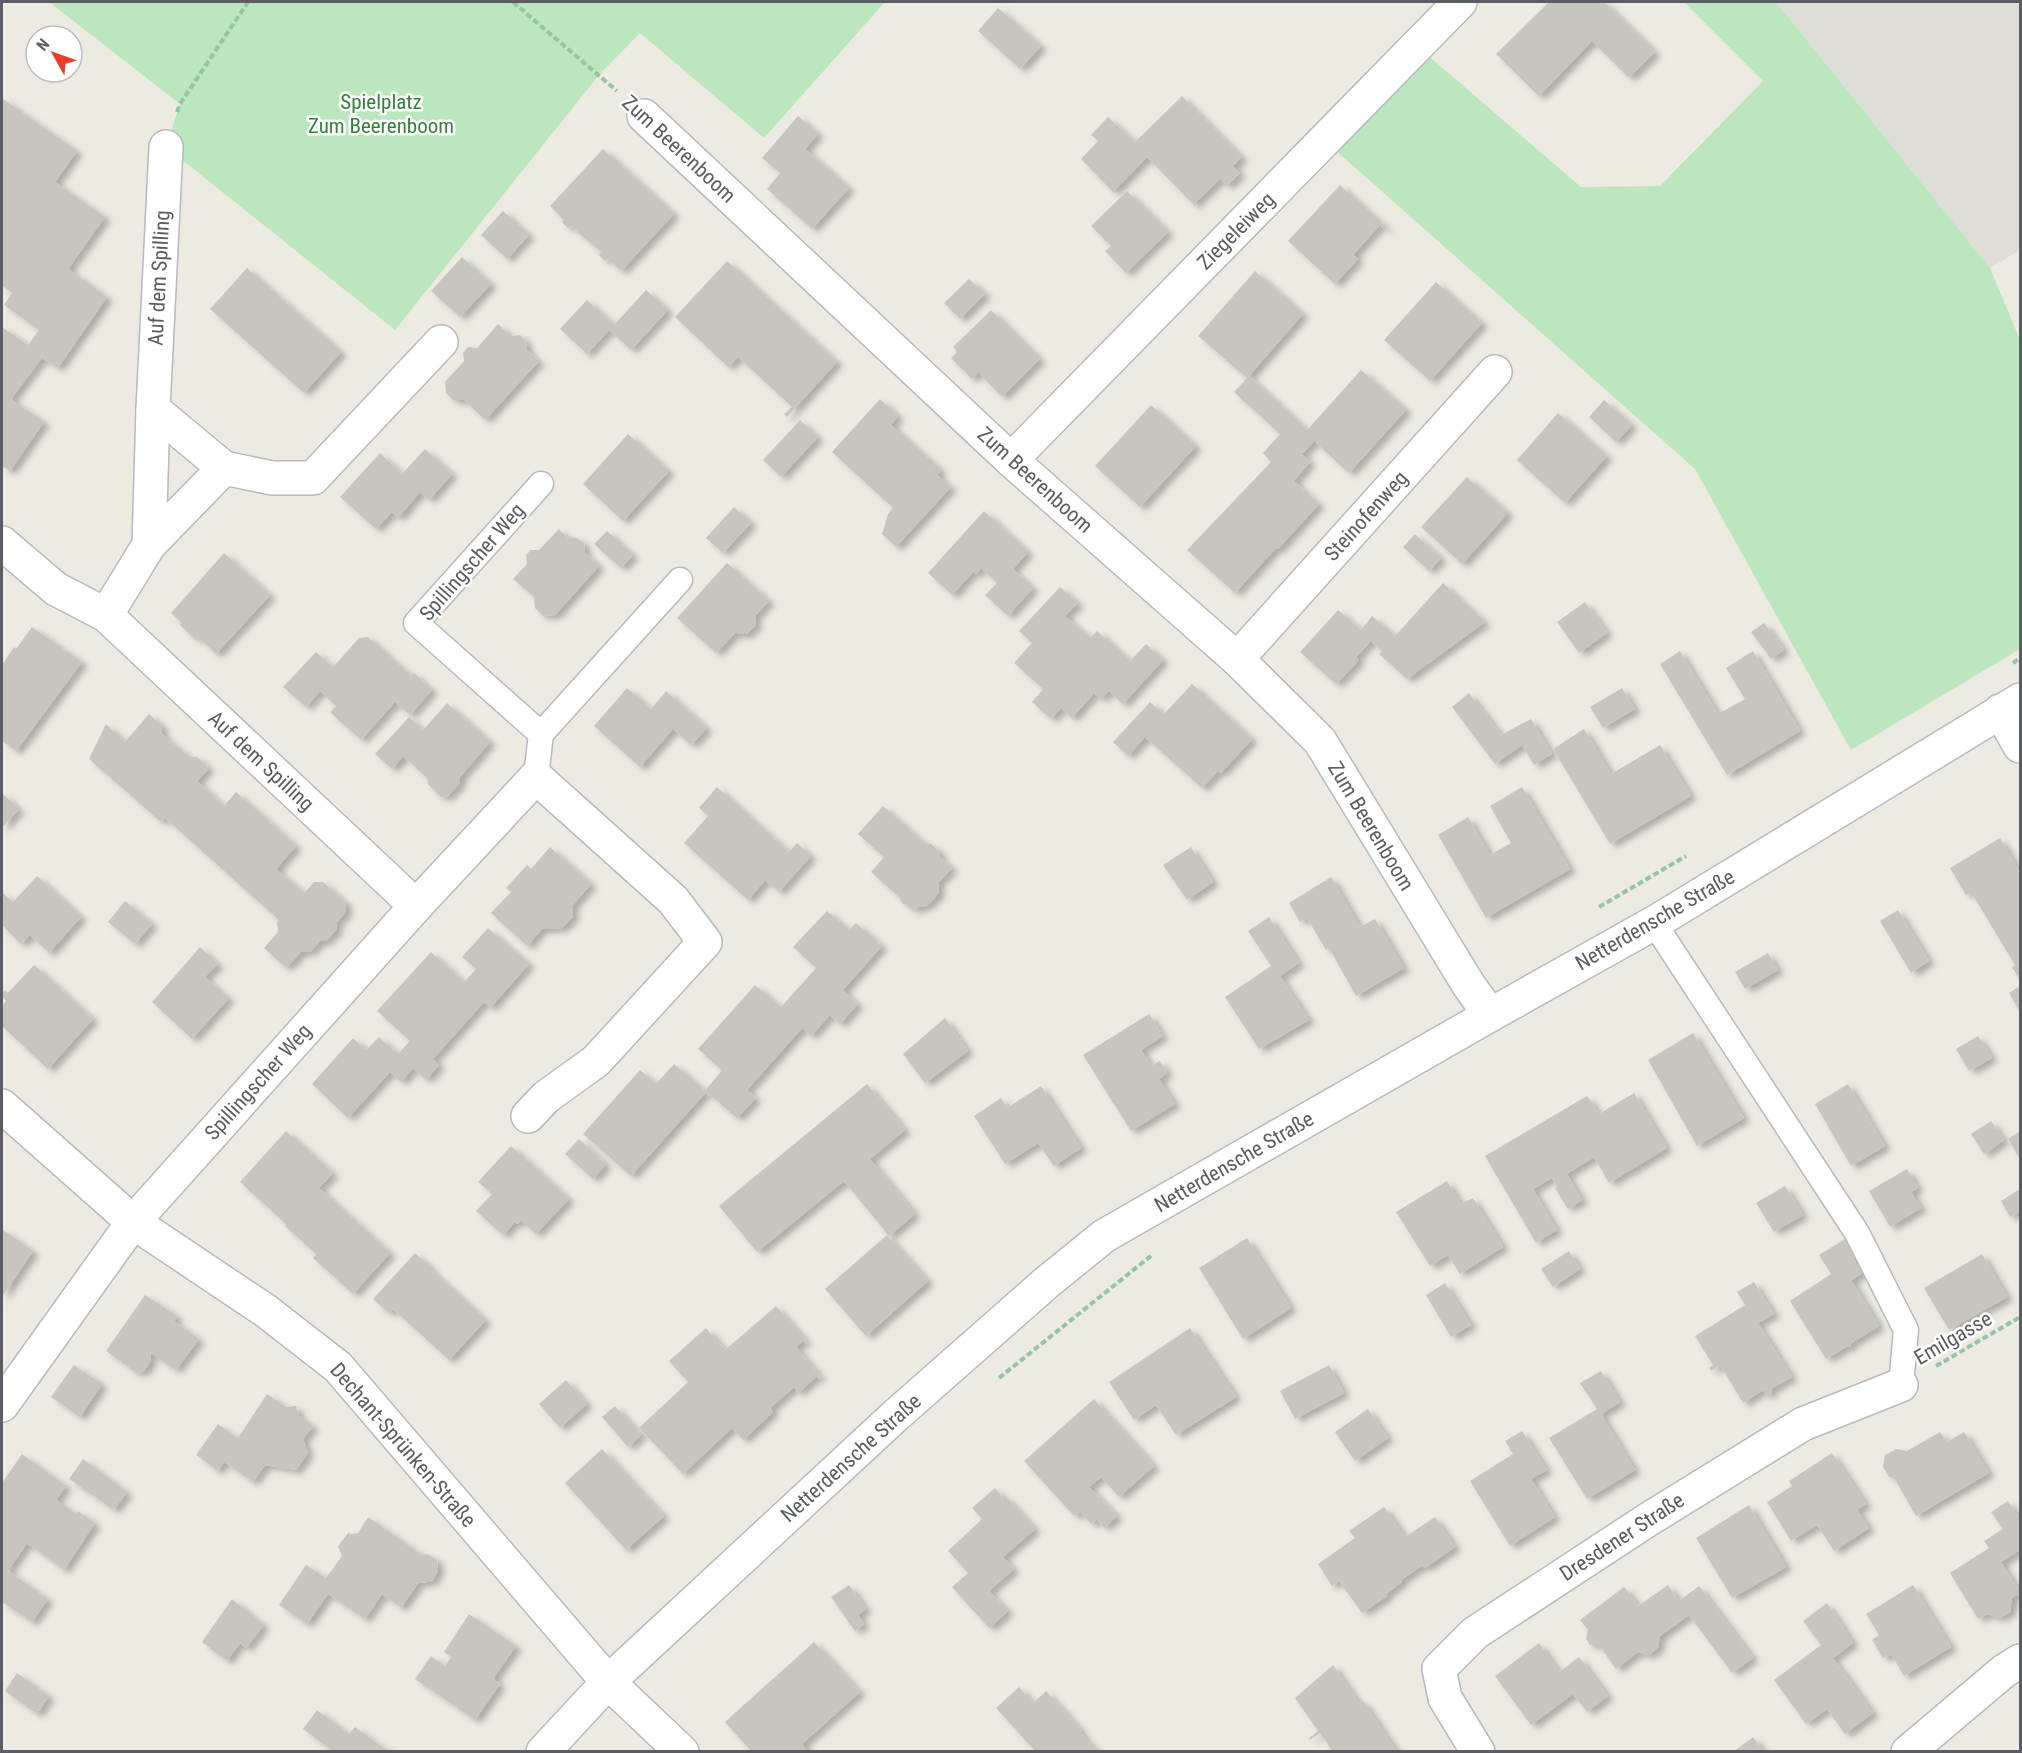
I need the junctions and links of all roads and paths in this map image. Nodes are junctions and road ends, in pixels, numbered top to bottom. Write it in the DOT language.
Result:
graph roads {
  1 [pos="248,2"];
  2 [pos="513,2"];
  3 [pos="1460,2"];
  4 [pos="644,116"];
  5 [pos="166,147"];
  6 [pos="441,342"];
  7 [pos="1496,372"];
  8 [pos="153,409"];
  9 [pos="1011,460"];
  10 [pos="224,468"];
  11 [pos="541,484"];
  12 [pos="2,543"];
  13 [pos="149,545"];
  14 [pos="681,580"];
  15 [pos="106,615"];
  16 [pos="1237,659"];
  17 [pos="2010,706"];
  18 [pos="541,734"];
  19 [pos="2020,746"];
  20 [pos="536,777"];
  21 [pos="416,906"];
  22 [pos="1654,923"];
  23 [pos="1490,1015"];
  24 [pos="2,1106"];
  25 [pos="528,1116"];
  26 [pos="133,1222"];
  27 [pos="2020,1317"];
  28 [pos="1901,1386"];
  29 [pos="2,1405"];
  30 [pos="2020,1661"];
  31 [pos="608,1682"];
  32 [pos="543,1752"];
  33 [pos="682,1752"];
  34 [pos="1478,1752"];
  35 [pos="1908,1752"];
  1 -- 5 [label="path"];
  2 -- 4 [label="path, Zum Beerenboom"];
  3 -- 9 [label="street, Ziegeleiweg"];
  4 -- 9 [label="street, Zum Beerenboom"];
  5 -- 8 [label="street, Auf dem Spilling"];
  6 -- 10 [label="street"];
  7 -- 16 [label="street, Steinofenweg"];
  8 -- 10 [label="street"];
  8 -- 13 [label="street, Auf dem Spilling"];
  9 -- 16 [label="street, Zum Beerenboom"];
  10 -- 13 [label="street, Auf dem Spilling"];
  11 -- 18 [label="lane, Spillingscher Weg"];
  12 -- 15 [label="street, Auf dem Spilling"];
  13 -- 15 [label="street, Auf dem Spilling"];
  14 -- 18 [label="lane"];
  15 -- 21 [label="street, Auf dem Spilling"];
  16 -- 23 [label="street, Zum Beerenboom"];
  17 -- 19 [label="street"];
  17 -- 22 [label="street, Netterdensche Straße"];
  18 -- 20 [label="lane"];
  20 -- 21 [label="street, Spillingscher Weg"];
  20 -- 25 [label="street"];
  21 -- 26 [label="street, Spillingscher Weg"];
  22 -- 23 [label="street, Netterdensche Straße"];
  22 -- 28 [label="lane"];
  23 -- 31 [label="street, Netterdensche Straße"];
  24 -- 26 [label="street, Dechant-Sprünken-Straße"];
  26 -- 29 [label="street, Spillingscher Weg"];
  26 -- 31 [label="street, Dechant-Sprünken-Straße"];
  27 -- 28 [label="path, Emilgasse"];
  28 -- 34 [label="street, Dresdener Straße"];
  30 -- 35 [label="street"];
  31 -- 32 [label="street, Netterdensche Straße"];
  31 -- 33 [label="street, Dechant-Sprünken-Straße"];
}
